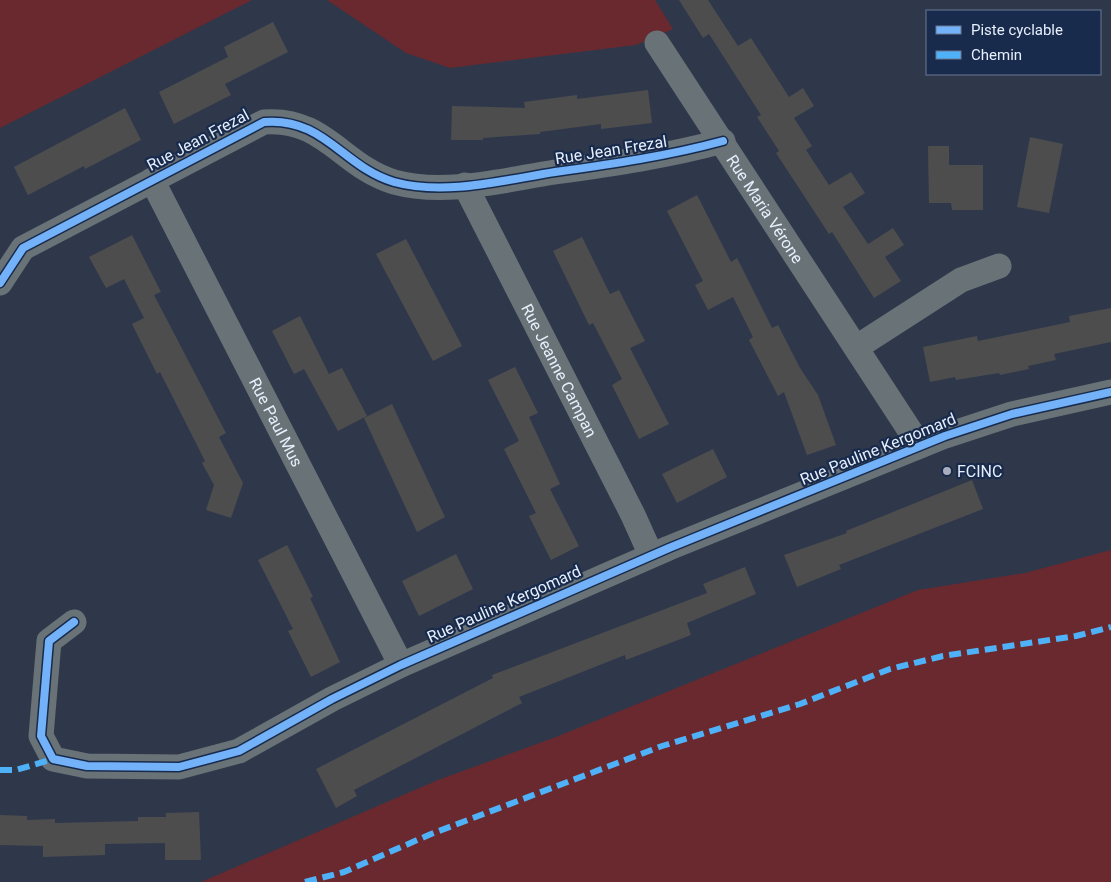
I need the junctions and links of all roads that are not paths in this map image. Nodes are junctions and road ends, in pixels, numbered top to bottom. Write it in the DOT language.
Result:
graph roads {
  1 [pos="658,43"];
  2 [pos="723,142"];
  3 [pos="152,180"];
  4 [pos="465,185"];
  5 [pos="999,266"];
  6 [pos="0,283"];
  7 [pos="857,347"];
  8 [pos="1111,392"];
  9 [pos="920,446"];
  10 [pos="651,555"];
  11 [pos="74,622"];
  12 [pos="401,665"];
  1 -- 2 [label="street, Rue Maria Vérone"];
  2 -- 4 [label="street, Rue Jean Frezal"];
  2 -- 7 [label="street, Rue Maria Vérone"];
  3 -- 4 [label="street, Rue Jean Frezal"];
  3 -- 6 [label="street, Rue Jean Frezal"];
  3 -- 12 [label="street, Rue Paul Mus"];
  4 -- 10 [label="street, Rue Jeanne Campan"];
  5 -- 7 [label="street"];
  7 -- 9 [label="street, Rue Maria Vérone"];
  8 -- 9 [label="street, Rue Pauline Kergomard"];
  9 -- 10 [label="street, Rue Pauline Kergomard"];
  10 -- 12 [label="street, Rue Pauline Kergomard"];
  11 -- 12 [label="street, Rue Pauline Kergomard"];
}
